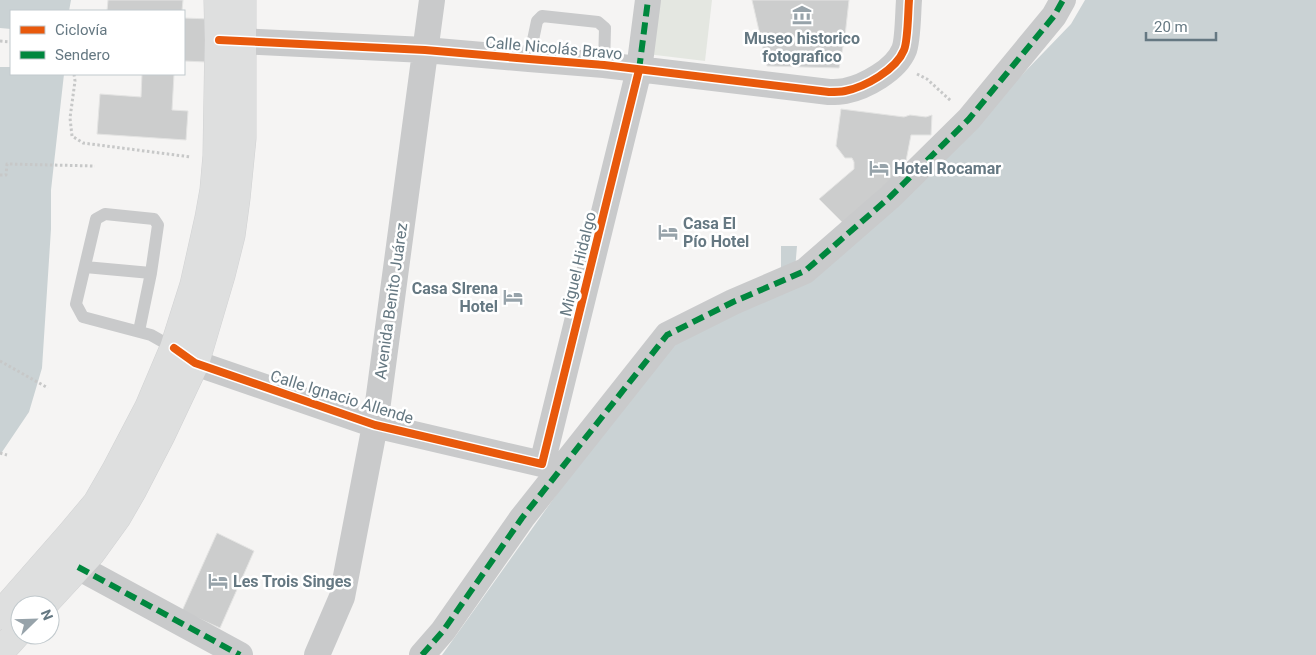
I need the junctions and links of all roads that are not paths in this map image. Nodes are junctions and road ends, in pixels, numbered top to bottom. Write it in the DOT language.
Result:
graph roads {
  1 [pos="218,0"];
  2 [pos="242,0"];
  3 [pos="432,0"];
  4 [pos="648,0"];
  5 [pos="909,0"];
  6 [pos="1063,0"];
  7 [pos="230,41"];
  8 [pos="425,50"];
  9 [pos="529,59"];
  10 [pos="604,65"];
  11 [pos="639,70"];
  12 [pos="85,267"];
  13 [pos="151,273"];
  14 [pos="139,332"];
  15 [pos="184,356"];
  16 [pos="374,425"];
  17 [pos="542,464"];
  18 [pos="78,566"];
  19 [pos="52,595"];
  20 [pos="0,615"];
  21 [pos="10,641"];
  22 [pos="0,652"];
  23 [pos="240,655"];
  24 [pos="317,655"];
  25 [pos="422,655"];
  1 -- 7 [label="street"];
  2 -- 7 [label="street"];
  3 -- 8 [label="street, Avenida Benito Juárez"];
  4 -- 11 [label="street, Miguel Hidalgo"];
  5 -- 11 [label="street, Calle Nicolás Bravo"];
  6 -- 25 [label="street"];
  7 -- 8 [label="street, Calle Nicolás Bravo"];
  7 -- 15 [label="street"];
  7 -- 15 [label="street"];
  8 -- 9 [label="street, Calle Nicolás Bravo"];
  8 -- 16 [label="street, Avenida Benito Juárez"];
  9 -- 10 [label="street, Calle Nicolás Bravo"];
  9 -- 10 [label="lane"];
  10 -- 11 [label="street, Calle Nicolás Bravo"];
  11 -- 17 [label="street, Miguel Hidalgo"];
  12 -- 13 [label="lane"];
  12 -- 13 [label="lane"];
  12 -- 14 [label="lane"];
  13 -- 14 [label="lane"];
  14 -- 15 [label="lane"];
  15 -- 16 [label="street, Calle Ignacio Allende"];
  15 -- 18 [label="street"];
  15 -- 20 [label="street"];
  16 -- 17 [label="street, Calle Ignacio Allende"];
  16 -- 24 [label="street, Avenida Benito Juárez"];
  18 -- 19 [label="street"];
  18 -- 23 [label="street"];
  21 -- 22 [label="street"];
}
